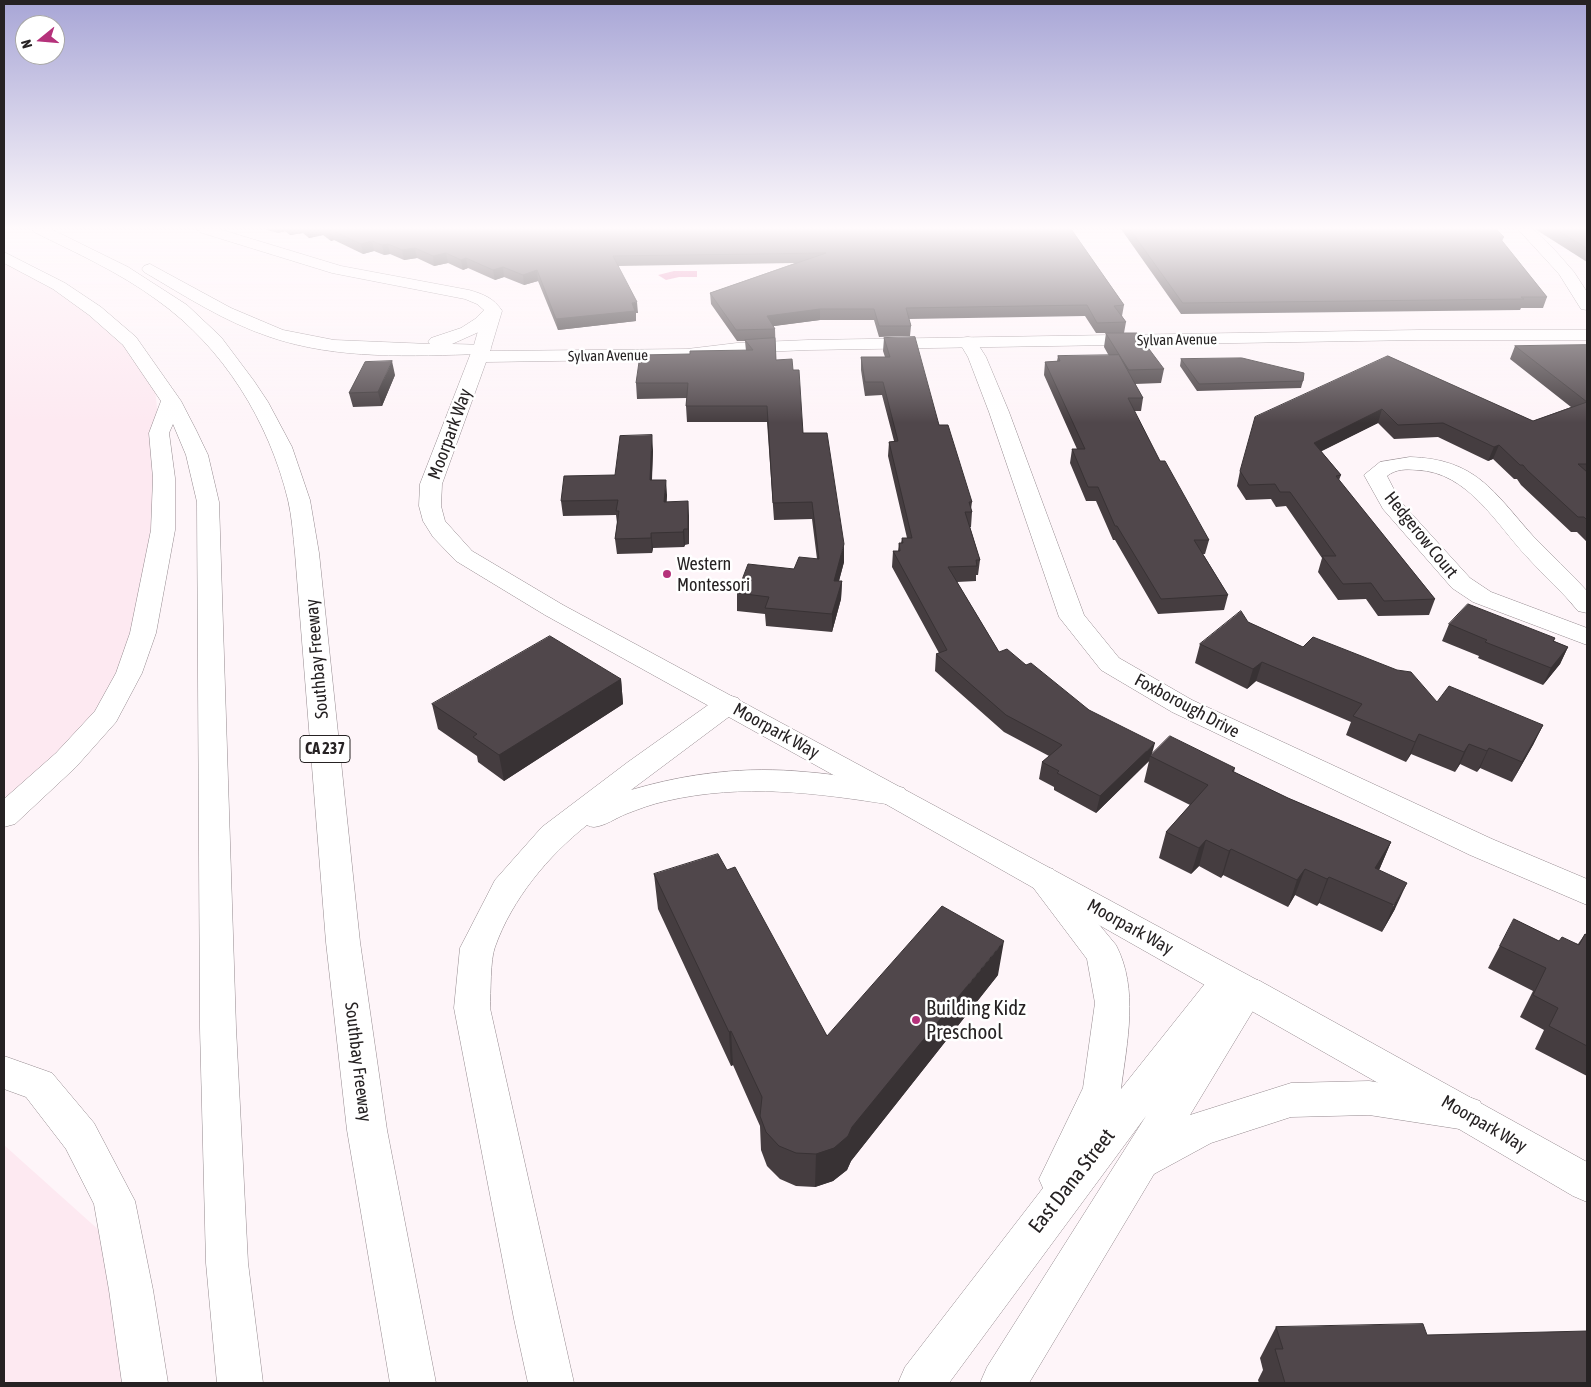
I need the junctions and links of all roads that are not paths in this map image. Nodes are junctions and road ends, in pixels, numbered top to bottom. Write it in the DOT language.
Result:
graph roads {
  1 [pos="69,294"];
  2 [pos="159,294"];
  3 [pos="193,294"];
  4 [pos="461,294"];
  5 [pos="1580,294"];
  6 [pos="1587,305"];
  7 [pos="493,311"];
  8 [pos="1587,335"];
  9 [pos="968,342"];
  10 [pos="398,349"];
  11 [pos="480,353"];
  12 [pos="170,401"];
  13 [pos="1587,606"];
  14 [pos="1587,636"];
  15 [pos="728,704"];
  16 [pos="893,795"];
  17 [pos="4,816"];
  18 [pos="553,835"];
  19 [pos="1042,878"];
  20 [pos="1587,893"];
  21 [pos="1237,986"];
  22 [pos="4,1072"];
  23 [pos="1466,1113"];
  24 [pos="1140,1160"];
  25 [pos="1587,1183"];
  26 [pos="1036,1228"];
  27 [pos="145,1383"];
  28 [pos="240,1383"];
  29 [pos="413,1383"];
  30 [pos="551,1383"];
  31 [pos="920,1383"];
  32 [pos="1003,1383"];
  1 -- 12 [label="main road"];
  2 -- 29 [label="main road, Southbay Freeway / CA 237"];
  3 -- 10 [label="main road"];
  4 -- 7 [label="main road"];
  5 -- 6 [label="main road"];
  7 -- 10 [label="main road"];
  7 -- 11 [label="main road, Moorpark Way"];
  8 -- 9 [label="main road, Sylvan Avenue"];
  9 -- 11 [label="main road, Sylvan Avenue"];
  9 -- 20 [label="main road, Foxborough Drive"];
  10 -- 11 [label="main road, Sylvan Avenue"];
  11 -- 15 [label="main road, Moorpark Way"];
  12 -- 17 [label="main road"];
  12 -- 28 [label="main road"];
  13 -- 14 [label="main road, Hedgerow Court"];
  15 -- 16 [label="main road, Moorpark Way"];
  15 -- 18 [label="main road"];
  16 -- 18 [label="main road"];
  16 -- 19 [label="main road, Moorpark Way"];
  18 -- 30 [label="main road"];
  19 -- 21 [label="main road, Moorpark Way"];
  19 -- 26 [label="main road"];
  21 -- 23 [label="main road, Moorpark Way"];
  21 -- 24 [label="main road"];
  21 -- 26 [label="main road, East Dana Street"];
  22 -- 27 [label="main road"];
  23 -- 24 [label="main road"];
  23 -- 25 [label="main road, Moorpark Way"];
  24 -- 32 [label="main road"];
  26 -- 31 [label="main road, East Dana Street"];
}
